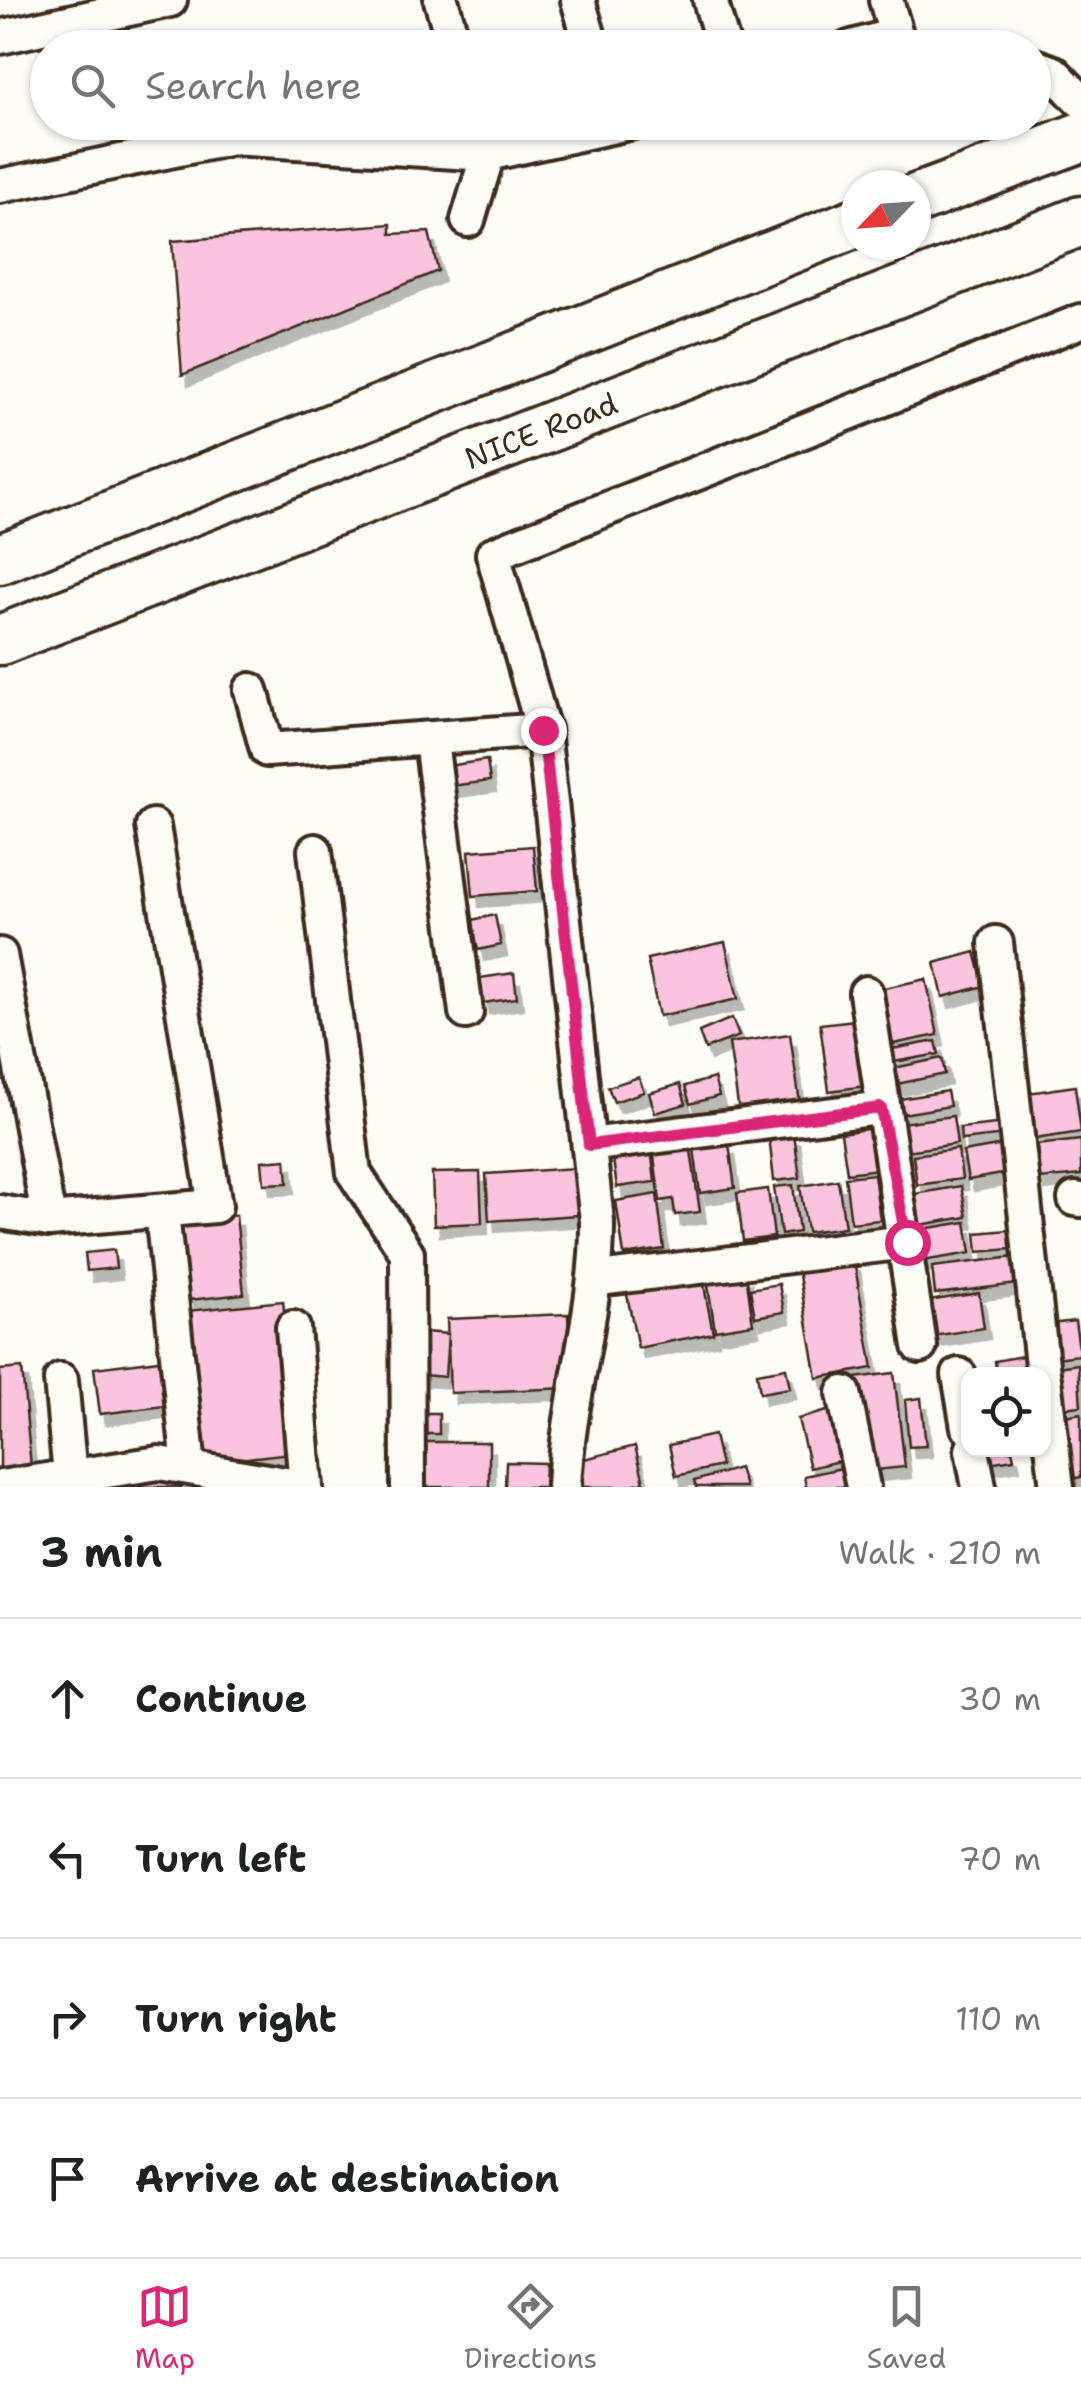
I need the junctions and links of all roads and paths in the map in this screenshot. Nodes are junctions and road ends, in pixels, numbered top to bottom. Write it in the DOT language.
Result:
graph roads {
  1 [pos="170,0"];
  2 [pos="441,0"];
  3 [pos="578,0"];
  4 [pos="710,0"];
  5 [pos="886,0"];
  6 [pos="30,30"];
  7 [pos="32,30"];
  8 [pos="450,30"];
  9 [pos="587,30"];
  10 [pos="719,30"];
  11 [pos="894,30"];
  12 [pos="0,37"];
  13 [pos="1051,72"];
  14 [pos="1080,100"];
  15 [pos="1081,137"];
  16 [pos="222,140"];
  17 [pos="264,140"];
  18 [pos="484,140"];
  19 [pos="553,140"];
  20 [pos="488,154"];
  21 [pos="0,186"];
  22 [pos="931,194"];
  23 [pos="468,220"];
  24 [pos="1081,221"];
  25 [pos="841,229"];
  26 [pos="1081,321"];
  27 [pos="0,559"];
  28 [pos="0,640"];
  29 [pos="251,690"];
  30 [pos="543,730"];
  31 [pos="431,740"];
  32 [pos="153,826"];
  33 [pos="316,851"];
  34 [pos="996,942"];
  35 [pos="0,955"];
  36 [pos="866,994"];
  37 [pos="466,1012"];
  38 [pos="881,1108"];
  39 [pos="589,1145"];
  40 [pos="0,1212"];
  41 [pos="162,1213"];
  42 [pos="50,1220"];
  43 [pos="907,1242"];
  44 [pos="598,1279"];
  45 [pos="293,1328"];
  46 [pos="920,1346"];
  47 [pos="1042,1367"];
  48 [pos="959,1375"];
  49 [pos="62,1380"];
  50 [pos="961,1387"];
  51 [pos="844,1393"];
  52 [pos="1051,1436"];
  53 [pos="973,1457"];
  54 [pos="189,1467"];
  55 [pos="70,1481"];
  56 [pos="1,1487"];
  57 [pos="304,1487"];
  58 [pos="408,1487"];
  59 [pos="564,1487"];
  60 [pos="864,1487"];
  61 [pos="979,1487"];
  62 [pos="1058,1487"];
  1 -- 7 [label="street"];
  2 -- 8 [label="street"];
  3 -- 9 [label="street"];
  4 -- 10 [label="street"];
  5 -- 11 [label="street"];
  6 -- 12 [label="street"];
  13 -- 14 [label="street"];
  15 -- 22 [label="highway"];
  16 -- 21 [label="street"];
  17 -- 20 [label="street"];
  18 -- 20 [label="street"];
  19 -- 20 [label="street"];
  20 -- 23 [label="street"];
  24 -- 28 [label="highway, NICE Road"];
  25 -- 27 [label="highway"];
  26 -- 30 [label="street"];
  29 -- 31 [label="street"];
  30 -- 31 [label="street"];
  30 -- 39 [label="street"];
  31 -- 37 [label="street"];
  32 -- 41 [label="street"];
  33 -- 58 [label="street"];
  34 -- 47 [label="street"];
  35 -- 42 [label="street"];
  36 -- 38 [label="street"];
  38 -- 39 [label="street"];
  38 -- 43 [label="street"];
  39 -- 44 [label="street"];
  40 -- 42 [label="street"];
  41 -- 42 [label="street"];
  41 -- 54 [label="street"];
  43 -- 44 [label="street"];
  43 -- 46 [label="street"];
  44 -- 59 [label="street"];
  45 -- 57 [label="street"];
  48 -- 50 [label="street"];
  49 -- 55 [label="street"];
  51 -- 60 [label="street"];
  52 -- 62 [label="street"];
  53 -- 61 [label="street"];
  54 -- 55 [label="street"];
  54 -- 57 [label="street"];
  55 -- 56 [label="street"];
}
